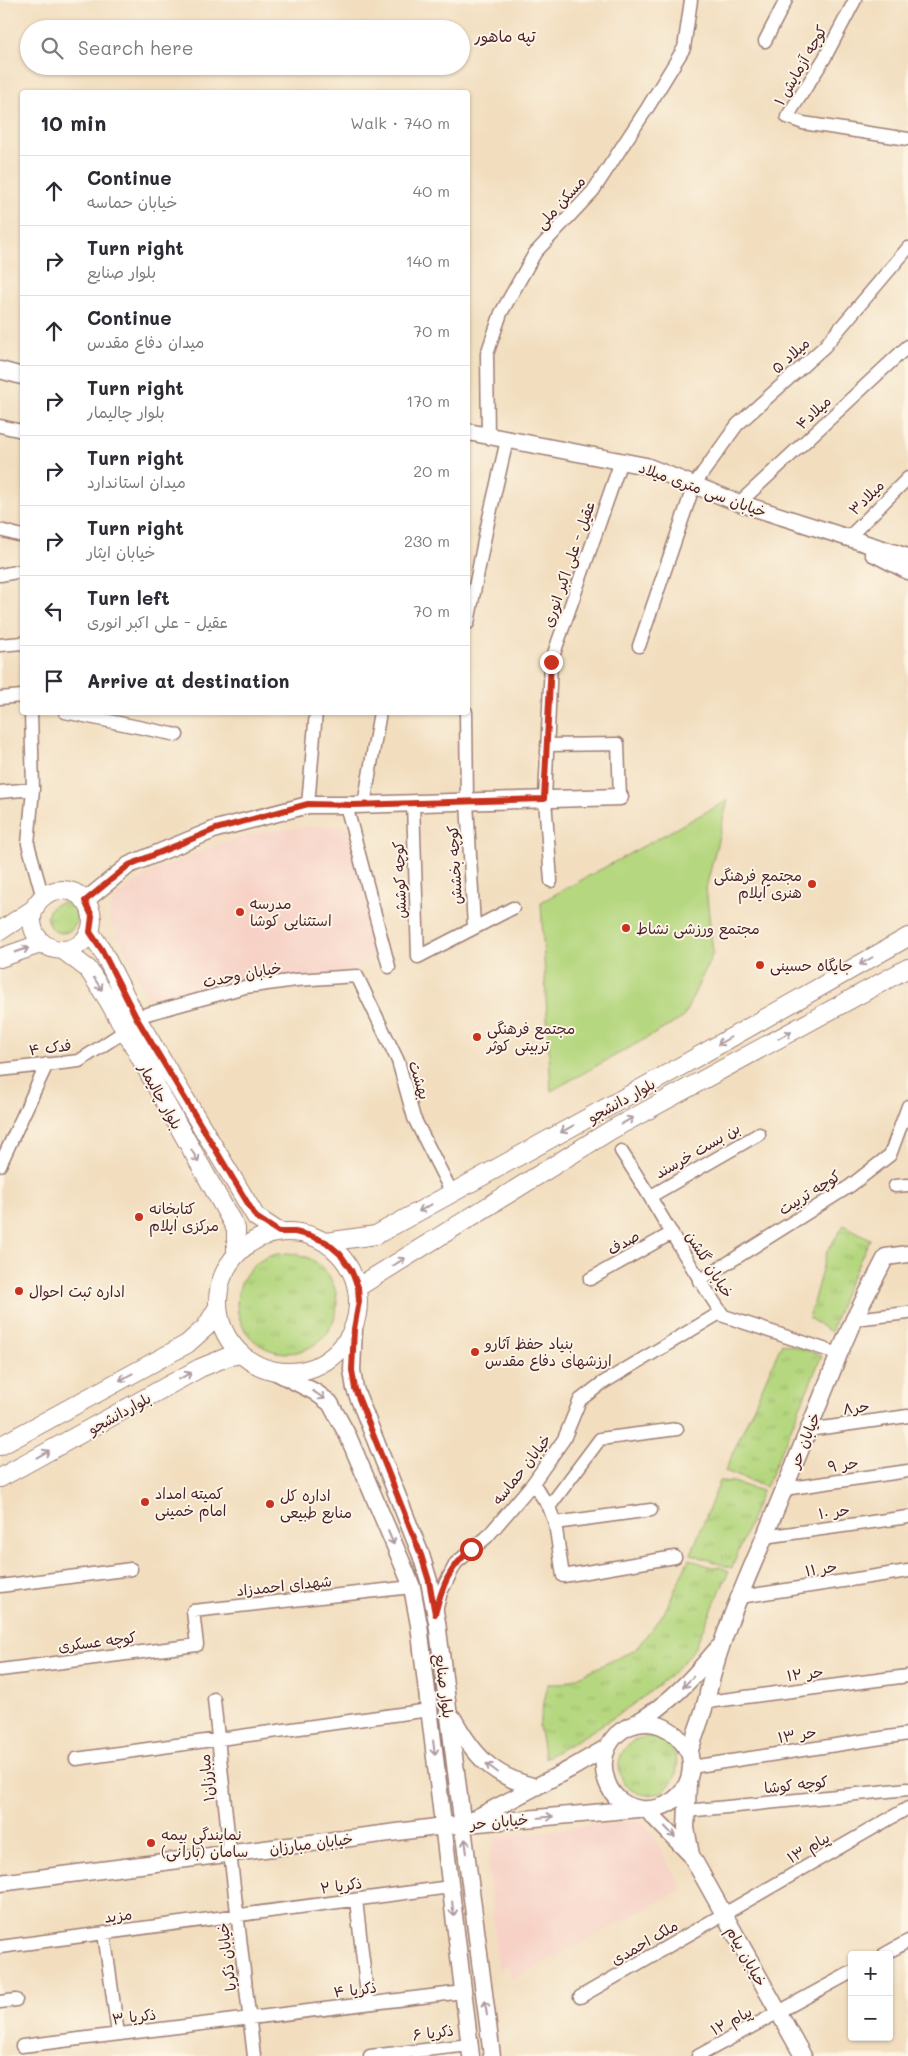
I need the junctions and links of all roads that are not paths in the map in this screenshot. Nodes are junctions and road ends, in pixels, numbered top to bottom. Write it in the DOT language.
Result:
graph roads {
  1 [pos="691,0"];
  2 [pos="786,0"];
  3 [pos="855,0"];
  4 [pos="765,41"];
  5 [pos="908,139"];
  6 [pos="908,248"];
  7 [pos="908,346"];
  8 [pos="0,370"];
  9 [pos="20,375"];
  10 [pos="0,426"];
  11 [pos="20,431"];
  12 [pos="470,432"];
  13 [pos="488,436"];
  14 [pos="507,440"];
  15 [pos="621,461"];
  16 [pos="908,478"];
  17 [pos="694,485"];
  18 [pos="739,503"];
  19 [pos="0,530"];
  20 [pos="20,535"];
  21 [pos="847,539"];
  22 [pos="908,557"];
  23 [pos="20,571"];
  24 [pos="908,571"];
  25 [pos="0,575"];
  26 [pos="470,613"];
  27 [pos="20,643"];
  28 [pos="0,644"];
  29 [pos="639,646"];
  30 [pos="20,696"];
  31 [pos="0,698"];
  32 [pos="31,715"];
  33 [pos="80,715"];
  34 [pos="316,715"];
  35 [pos="379,715"];
  36 [pos="466,715"];
  37 [pos="177,735"];
  38 [pos="548,745"];
  39 [pos="33,789"];
  40 [pos="0,792"];
  41 [pos="620,797"];
  42 [pos="544,799"];
  43 [pos="467,802"];
  44 [pos="413,803"];
  45 [pos="308,804"];
  46 [pos="346,805"];
  47 [pos="364,805"];
  48 [pos="551,881"];
  49 [pos="85,901"];
  50 [pos="39,903"];
  51 [pos="513,908"];
  52 [pos="474,927"];
  53 [pos="0,931"];
  54 [pos="90,932"];
  55 [pos="908,937"];
  56 [pos="43,943"];
  57 [pos="63,950"];
  58 [pos="0,958"];
  59 [pos="389,967"];
  60 [pos="908,968"];
  61 [pos="357,976"];
  62 [pos="136,1017"];
  63 [pos="125,1031"];
  64 [pos="47,1064"];
  65 [pos="0,1070"];
  66 [pos="908,1106"];
  67 [pos="759,1134"];
  68 [pos="621,1150"];
  69 [pos="0,1164"];
  70 [pos="452,1193"];
  71 [pos="651,1196"];
  72 [pos="279,1232"];
  73 [pos="672,1233"];
  74 [pos="326,1242"];
  75 [pos="908,1254"];
  76 [pos="236,1255"];
  77 [pos="590,1279"];
  78 [pos="699,1281"];
  79 [pos="358,1287"];
  80 [pos="218,1307"];
  81 [pos="908,1313"];
  82 [pos="723,1315"];
  83 [pos="854,1319"];
  84 [pos="354,1329"];
  85 [pos="240,1354"];
  86 [pos="840,1354"];
  87 [pos="276,1372"];
  88 [pos="908,1416"];
  89 [pos="677,1429"];
  90 [pos="808,1430"];
  91 [pos="0,1446"];
  92 [pos="908,1471"];
  93 [pos="0,1478"];
  94 [pos="534,1483"];
  95 [pos="784,1489"];
  96 [pos="549,1507"];
  97 [pos="651,1510"];
  98 [pos="908,1517"];
  99 [pos="556,1523"];
  100 [pos="764,1537"];
  101 [pos="675,1557"];
  102 [pos="130,1569"];
  103 [pos="908,1571"];
  104 [pos="0,1586"];
  105 [pos="412,1587"];
  106 [pos="740,1597"];
  107 [pos="435,1614"];
  108 [pos="198,1645"];
  109 [pos="720,1645"];
  110 [pos="0,1670"];
  111 [pos="908,1676"];
  112 [pos="214,1699"];
  113 [pos="707,1702"];
  114 [pos="429,1710"];
  115 [pos="448,1710"];
  116 [pos="631,1726"];
  117 [pos="908,1734"];
  118 [pos="219,1740"];
  119 [pos="608,1747"];
  120 [pos="76,1759"];
  121 [pos="690,1767"];
  122 [pos="536,1787"];
  123 [pos="908,1789"];
  124 [pos="908,1808"];
  125 [pos="643,1809"];
  126 [pos="686,1811"];
  127 [pos="463,1824"];
  128 [pos="444,1826"];
  129 [pos="230,1853"];
  130 [pos="691,1855"];
  131 [pos="0,1883"];
  132 [pos="450,1887"];
  133 [pos="356,1900"];
  134 [pos="724,1915"];
  135 [pos="236,1916"];
  136 [pos="104,1933"];
  137 [pos="908,1941"];
  138 [pos="2,1946"];
  139 [pos="890,1951"];
  140 [pos="848,1974"];
  141 [pos="463,1992"];
  142 [pos="580,1997"];
  143 [pos="16,2000"];
  144 [pos="0,2002"];
  145 [pos="368,2003"];
  146 [pos="779,2013"];
  147 [pos="250,2018"];
  148 [pos="118,2034"];
  149 [pos="22,2046"];
  150 [pos="470,2050"];
  151 [pos="254,2056"];
  152 [pos="370,2056"];
  153 [pos="492,2056"];
  154 [pos="698,2056"];
  155 [pos="803,2056"];
  1 -- 13 [label="street, مسکن ملی"];
  2 -- 4 [label="street"];
  3 -- 5 [label="street, ۱ کوچه آزمایش"];
  6 -- 17 [label="street, میلاد ۵"];
  7 -- 18 [label="street, میلاد۴"];
  8 -- 9 [label="street"];
  10 -- 11 [label="street"];
  12 -- 13 [label="street, خیابان سی متری میلاد"];
  13 -- 14 [label="street, خیابان سی متری میلاد"];
  14 -- 15 [label="street, خیابان سی متری میلاد"];
  14 -- 26 [label="street"];
  15 -- 17 [label="street, خیابان سی متری میلاد"];
  15 -- 38 [label="street, عقیل - علی اکبر انوری"];
  16 -- 21 [label="street, میلاد۳"];
  17 -- 18 [label="street, خیابان سی متری میلاد"];
  17 -- 29 [label="street, میلاد ۵"];
  18 -- 21 [label="street, خیابان سی متری میلاد"];
  19 -- 20 [label="street"];
  21 -- 22 [label="street, خیابان سی متری میلاد"];
  21 -- 24 [label="street, خیابان سی متری میلاد"];
  23 -- 25 [label="street"];
  27 -- 28 [label="street"];
  30 -- 31 [label="street"];
  32 -- 39 [label="street"];
  33 -- 37 [label="street"];
  34 -- 45 [label="street"];
  35 -- 47 [label="street"];
  36 -- 43 [label="street, کوچه بخشش"];
  38 -- 41 [label="street"];
  38 -- 42 [label="street, عقیل - علی اکبر انوری"];
  39 -- 40 [label="street"];
  39 -- 50 [label="street"];
  41 -- 42 [label="street"];
  42 -- 43 [label="street"];
  42 -- 48 [label="street, عقیل - علی اکبر انوری"];
  43 -- 44 [label="street"];
  43 -- 52 [label="street, کوچه بخشش"];
  44 -- 47 [label="street"];
  44 -- 52 [label="street, کوچه کوشش"];
  45 -- 46 [label="street"];
  45 -- 49 [label="street"];
  46 -- 47 [label="street"];
  46 -- 59 [label="street"];
  49 -- 50 [label="main road"];
  49 -- 54 [label="main road"];
  50 -- 53 [label="main road"];
  50 -- 56 [label="main road"];
  51 -- 52 [label="street"];
  54 -- 57 [label="main road"];
  54 -- 62 [label="main road, بلوار چالیمار"];
  55 -- 70 [label="main road, بلوار دانشجو, one-way"];
  56 -- 57 [label="main road"];
  58 -- 56 [label="main road, one-way"];
  57 -- 63 [label="main road, بلوار چالیمار, one-way"];
  79 -- 60 [label="main road, بلوار دانشجو, one-way"];
  61 -- 62 [label="street, خیابان وحدت"];
  61 -- 70 [label="street, بهشت"];
  62 -- 72 [label="main road, بلوار چالیمار"];
  63 -- 64 [label="street, فدک ۴"];
  63 -- 76 [label="main road, بلوار چالیمار, one-way"];
  64 -- 65 [label="street, فدک ۴"];
  64 -- 69 [label="street"];
  66 -- 78 [label="street, کوچه تربیت"];
  67 -- 71 [label="street, بن بست خرسند"];
  68 -- 71 [label="street, خیابان گلشن"];
  70 -- 74 [label="main road, بلوار دانشجو, one-way"];
  71 -- 73 [label="street, خیابان گلشن"];
  72 -- 74 [label="main road"];
  72 -- 76 [label="main road"];
  73 -- 77 [label="street, صدف"];
  73 -- 78 [label="street, خیابان گلشن"];
  74 -- 79 [label="main road"];
  75 -- 83 [label="street, خیابان حر"];
  76 -- 80 [label="main road"];
  78 -- 82 [label="street, خیابان گلشن"];
  79 -- 84 [label="main road"];
  80 -- 85 [label="main road"];
  80 -- 91 [label="main road, بلواردانشجو, one-way"];
  81 -- 83 [label="street"];
  82 -- 86 [label="street, خیابان گلشن"];
  82 -- 94 [label="street, خیابان حماسه"];
  83 -- 86 [label="street, خیابان حر"];
  84 -- 87 [label="main road"];
  84 -- 107 [label="street, بلوار صنایع"];
  85 -- 87 [label="main road"];
  93 -- 85 [label="main road, بلواردانشجو, one-way"];
  86 -- 90 [label="street, خیابان حر"];
  87 -- 105 [label="street, بلوار صنایع, one-way"];
  88 -- 90 [label="street, حر۸"];
  89 -- 96 [label="street"];
  90 -- 95 [label="street, خیابان حر"];
  92 -- 95 [label="street, حر ۹"];
  94 -- 96 [label="street"];
  94 -- 107 [label="street, خیابان حماسه"];
  95 -- 100 [label="street, خیابان حر"];
  96 -- 99 [label="street"];
  97 -- 99 [label="street"];
  98 -- 100 [label="street, حر ۱۰"];
  99 -- 101 [label="street"];
  100 -- 106 [label="street, خیابان حر"];
  102 -- 104 [label="street"];
  103 -- 106 [label="street, حر ۱۱"];
  105 -- 108 [label="street, شهدای احمدزاد"];
  105 -- 114 [label="street, بلوار صنایع"];
  106 -- 109 [label="street, خیابان حر"];
  107 -- 115 [label="street, بلوار صنایع"];
  108 -- 110 [label="street, کوچه عسکری"];
  109 -- 113 [label="street, خیابان حر"];
  109 -- 116 [label="street, خیابان حر, one-way"];
  111 -- 113 [label="street, حر ۱۲"];
  112 -- 118 [label="street, مبارزان۱"];
  113 -- 121 [label="street, خیابان حر"];
  114 -- 118 [label="street"];
  114 -- 128 [label="street, بلوار صنایع, one-way"];
  122 -- 115 [label="street, one-way"];
  115 -- 127 [label="street, بلوار صنایع"];
  116 -- 119 [label="street"];
  116 -- 121 [label="street"];
  117 -- 121 [label="street, ۱۳ حر"];
  118 -- 120 [label="street"];
  118 -- 129 [label="street, مبارزان۱"];
  119 -- 122 [label="street, خیابان حر"];
  119 -- 125 [label="street"];
  121 -- 125 [label="street"];
  121 -- 126 [label="street, خیابان پیام"];
  122 -- 127 [label="street, خیابان حر"];
  123 -- 126 [label="street, کوچه کوشا"];
  124 -- 134 [label="street, پیام ۱۳"];
  127 -- 125 [label="street, خیابان حر, one-way"];
  125 -- 130 [label="street, خیابان پیام, one-way"];
  126 -- 130 [label="street, خیابان پیام"];
  127 -- 128 [label="street, خیابان مبارزان"];
  153 -- 127 [label="street, بلوار صنایع, one-way"];
  128 -- 129 [label="street, خیابان مبارزان"];
  128 -- 132 [label="street, بلوار صنایع"];
  129 -- 131 [label="street, خیابان مبارزان"];
  129 -- 135 [label="street, خیابان ذکریا"];
  130 -- 134 [label="street, خیابان پیام"];
  132 -- 133 [label="street, ذکریا ۲"];
  132 -- 141 [label="street, بلوار صنایع, one-way"];
  133 -- 135 [label="street, ذکریا ۲"];
  133 -- 145 [label="street"];
  134 -- 142 [label="street, ملک احمدی"];
  134 -- 146 [label="street, خیابان پیام"];
  135 -- 136 [label="street, مزید"];
  135 -- 147 [label="street, خیابان ذکریا"];
  136 -- 138 [label="street, مزید"];
  136 -- 148 [label="street"];
  137 -- 139 [label="street"];
  140 -- 146 [label="street, پیام ۱۲"];
  141 -- 145 [label="street, ذکریا ۴"];
  141 -- 150 [label="street, بلوار صنایع"];
  143 -- 144 [label="street"];
  145 -- 147 [label="street, ذکریا ۴"];
  146 -- 154 [label="street, پیام ۱۲"];
  146 -- 155 [label="street, خیابان پیام"];
  147 -- 148 [label="street, ذکریا ۳"];
  147 -- 151 [label="street, خیابان ذکریا"];
  148 -- 149 [label="street, ذکریا ۳"];
  150 -- 152 [label="street, ذکریا ۶"];
}
